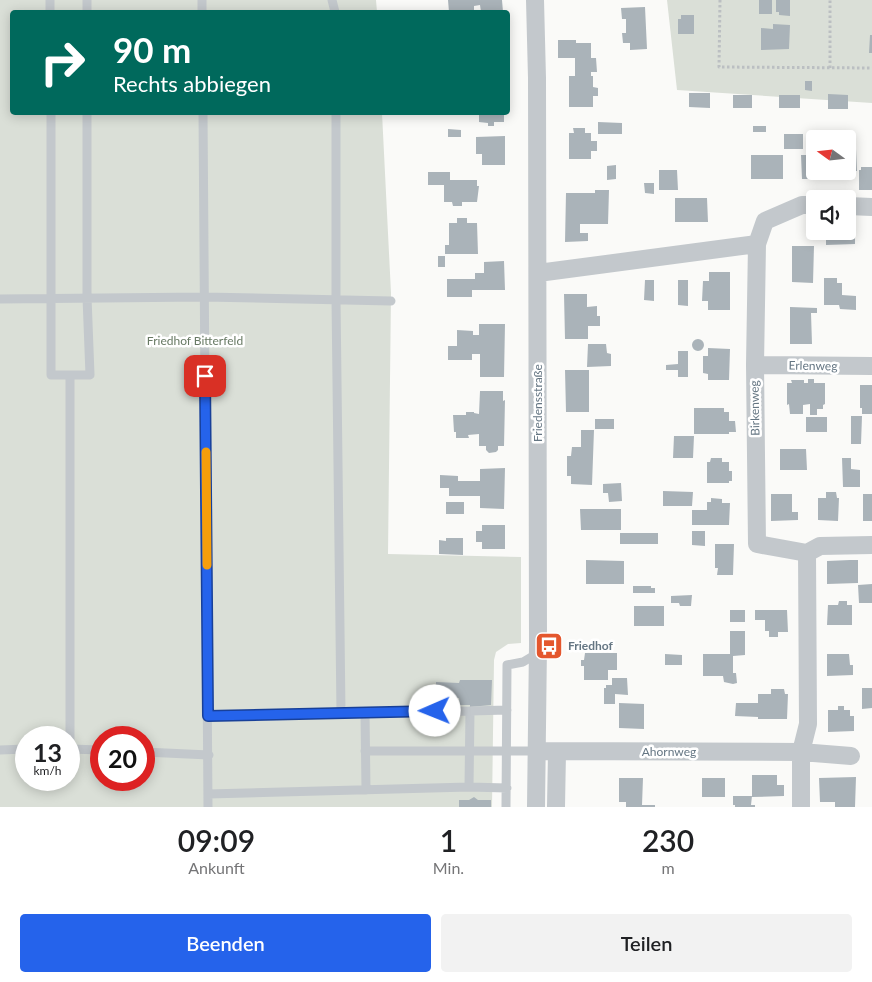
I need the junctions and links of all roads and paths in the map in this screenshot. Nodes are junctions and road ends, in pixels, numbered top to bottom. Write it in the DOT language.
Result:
graph roads {
  1 [pos="535,0"];
  2 [pos="720,0"];
  3 [pos="830,0"];
  4 [pos="830,68"];
  5 [pos="872,68"];
  6 [pos="51,115"];
  7 [pos="87,115"];
  8 [pos="203,115"];
  9 [pos="336,115"];
  10 [pos="806,205"];
  11 [pos="856,206"];
  12 [pos="872,207"];
  13 [pos="757,244"];
  14 [pos="538,273"];
  15 [pos="204,296"];
  16 [pos="87,297"];
  17 [pos="52,298"];
  18 [pos="0,299"];
  19 [pos="336,299"];
  20 [pos="391,300"];
  21 [pos="755,365"];
  22 [pos="872,366"];
  23 [pos="70,375"];
  24 [pos="872,545"];
  25 [pos="806,553"];
  26 [pos="538,653"];
  27 [pos="507,710"];
  28 [pos="470,711"];
  29 [pos="364,712"];
  30 [pos="341,713"];
  31 [pos="208,716"];
  32 [pos="69,726"];
  33 [pos="15,749"];
  34 [pos="0,750"];
  35 [pos="365,751"];
  36 [pos="470,751"];
  37 [pos="506,751"];
  38 [pos="537,752"];
  39 [pos="557,752"];
  40 [pos="801,752"];
  41 [pos="155,753"];
  42 [pos="209,755"];
  43 [pos="852,756"];
  44 [pos="470,787"];
  45 [pos="507,788"];
  46 [pos="366,790"];
  47 [pos="208,794"];
  48 [pos="208,807"];
  49 [pos="506,807"];
  50 [pos="536,807"];
  51 [pos="556,807"];
  52 [pos="801,807"];
  1 -- 14 [label="street, Friedensstraße"];
  2 -- 4 [label="path"];
  3 -- 4 [label="path"];
  4 -- 5 [label="path"];
  6 -- 17 [label="lane"];
  7 -- 16 [label="lane"];
  8 -- 15 [label="lane"];
  9 -- 19 [label="lane"];
  10 -- 13 [label="street, Birkenweg"];
  11 -- 12 [label="street"];
  13 -- 14 [label="street"];
  13 -- 21 [label="street, Birkenweg"];
  14 -- 26 [label="street, Friedensstraße"];
  15 -- 16 [label="lane"];
  15 -- 19 [label="lane"];
  15 -- 31 [label="lane"];
  16 -- 17 [label="lane"];
  16 -- 23 [label="lane"];
  17 -- 18 [label="lane"];
  17 -- 23 [label="lane"];
  19 -- 20 [label="lane"];
  19 -- 30 [label="lane"];
  21 -- 22 [label="street, Erlenweg"];
  21 -- 25 [label="street, Birkenweg"];
  23 -- 32 [label="lane"];
  24 -- 25 [label="street"];
  25 -- 40 [label="street"];
  26 -- 27 [label="lane"];
  26 -- 38 [label="street, Friedensstraße"];
  27 -- 28 [label="lane"];
  27 -- 37 [label="lane"];
  28 -- 29 [label="lane"];
  28 -- 36 [label="lane"];
  29 -- 30 [label="lane"];
  29 -- 35 [label="lane"];
  30 -- 31 [label="lane"];
  31 -- 42 [label="lane"];
  33 -- 34 [label="lane"];
  35 -- 36 [label="lane"];
  35 -- 46 [label="lane"];
  36 -- 37 [label="lane"];
  36 -- 44 [label="lane"];
  37 -- 38 [label="lane"];
  37 -- 45 [label="lane"];
  38 -- 39 [label="street, Ahornweg"];
  38 -- 50 [label="street, Friedensstraße"];
  39 -- 40 [label="street, Ahornweg"];
  39 -- 51 [label="street"];
  40 -- 43 [label="street, Ahornweg"];
  40 -- 52 [label="street"];
  41 -- 42 [label="lane"];
  42 -- 47 [label="lane"];
  44 -- 45 [label="lane"];
  44 -- 46 [label="lane"];
  45 -- 49 [label="lane"];
  46 -- 47 [label="lane"];
  47 -- 48 [label="lane"];
}
